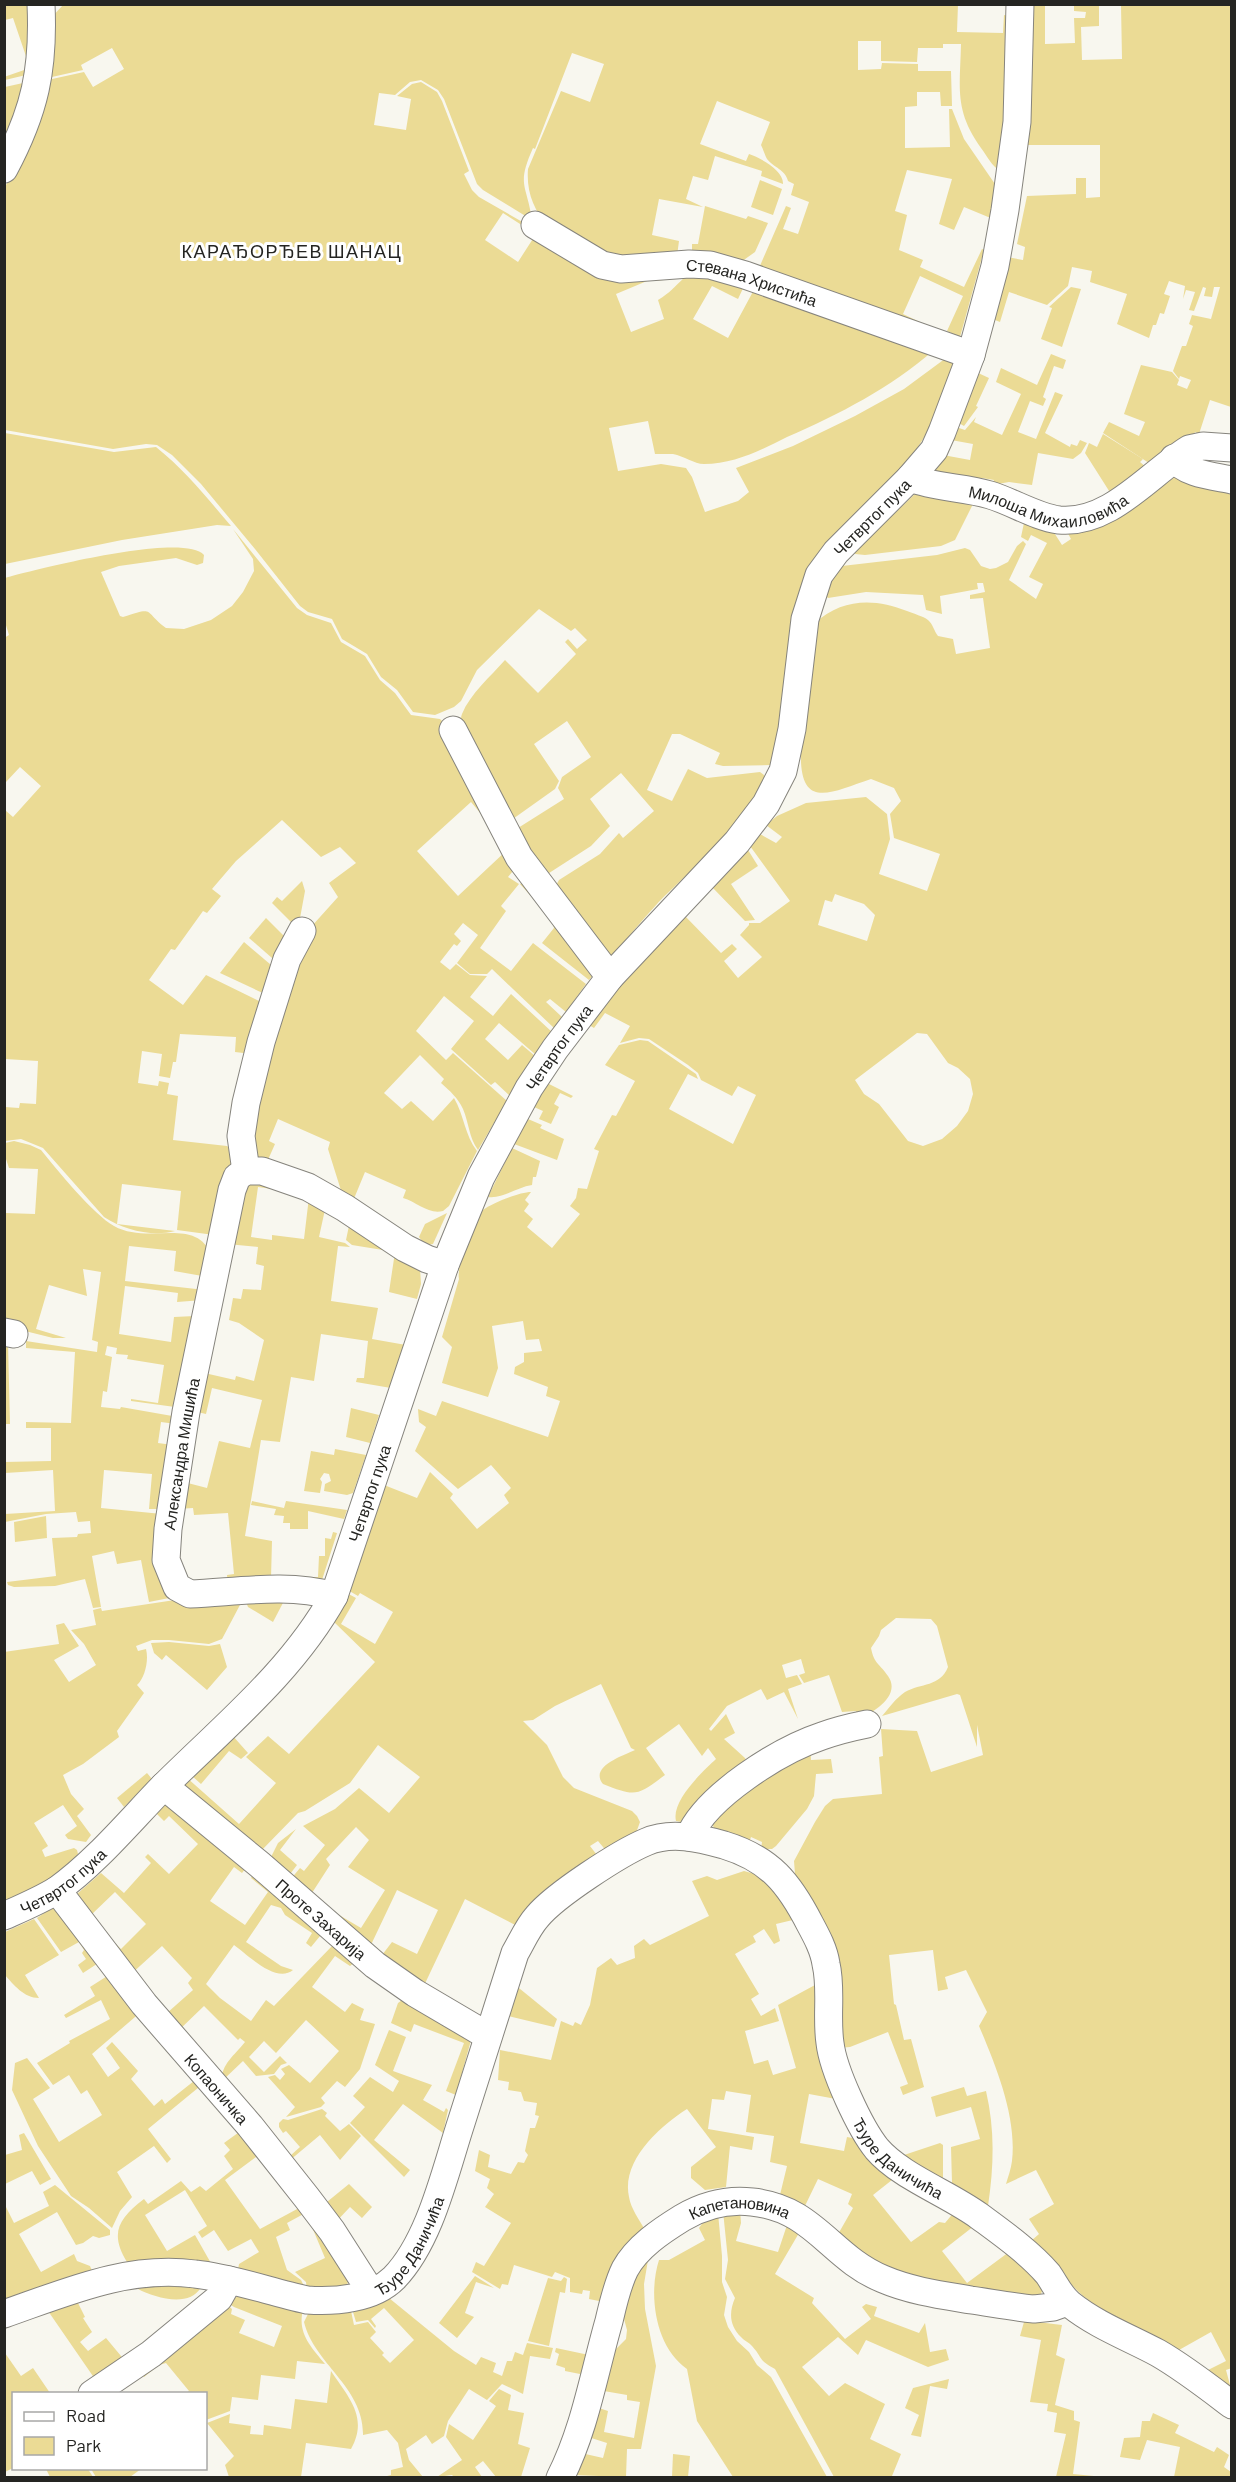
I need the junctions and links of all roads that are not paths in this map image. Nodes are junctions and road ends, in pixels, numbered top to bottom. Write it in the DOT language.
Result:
graph roads {
  1 [pos="41,4"];
  2 [pos="1020,4"];
  3 [pos="4,169"];
  4 [pos="535,225"];
  5 [pos="971,355"];
  6 [pos="1232,448"];
  7 [pos="1174,458"];
  8 [pos="910,478"];
  9 [pos="1232,480"];
  10 [pos="453,730"];
  11 [pos="302,931"];
  12 [pos="610,977"];
  13 [pos="246,1171"];
  14 [pos="445,1265"];
  15 [pos="334,1596"];
  16 [pos="867,1724"];
  17 [pos="164,1786"];
  18 [pos="689,1838"];
  19 [pos="57,1890"];
  20 [pos="4,1916"];
  21 [pos="488,2036"];
  22 [pos="229,2280"];
  23 [pos="371,2292"];
  24 [pos="1067,2302"];
  25 [pos="4,2314"];
  26 [pos="95,2392"];
  27 [pos="1232,2405"];
  28 [pos="560,2478"];
  1 -- 3 [label="street"];
  2 -- 5 [label="street, Четвртог пука"];
  4 -- 5 [label="street, Стевана Христића"];
  5 -- 8 [label="street, Четвртог пука"];
  6 -- 7 [label="street, Милоша Михаиловића"];
  7 -- 8 [label="street, Милоша Михаиловића"];
  7 -- 9 [label="street"];
  8 -- 12 [label="street, Четвртог пука"];
  10 -- 12 [label="street"];
  11 -- 13 [label="street"];
  12 -- 14 [label="street, Четвртог пука"];
  13 -- 14 [label="street"];
  13 -- 15 [label="street, Александра Мишића"];
  14 -- 15 [label="street, Четвртог пука"];
  15 -- 17 [label="street, Четвртог пука"];
  16 -- 18 [label="street"];
  17 -- 19 [label="street, Четвртог пука"];
  17 -- 21 [label="street, Проте Захарија"];
  18 -- 21 [label="street, Ђуре Даничића"];
  18 -- 24 [label="street, Ђуре Даничића"];
  19 -- 20 [label="street, Четвртог пука"];
  19 -- 23 [label="street, Копаоничка"];
  21 -- 23 [label="street, Ђуре Даничића"];
  22 -- 23 [label="street, Ђуре Даничића"];
  22 -- 25 [label="street, Ђуре Даничића"];
  22 -- 26 [label="street"];
  24 -- 27 [label="street, Ђуре Даничића"];
  24 -- 28 [label="street, Капетановина"];
}
